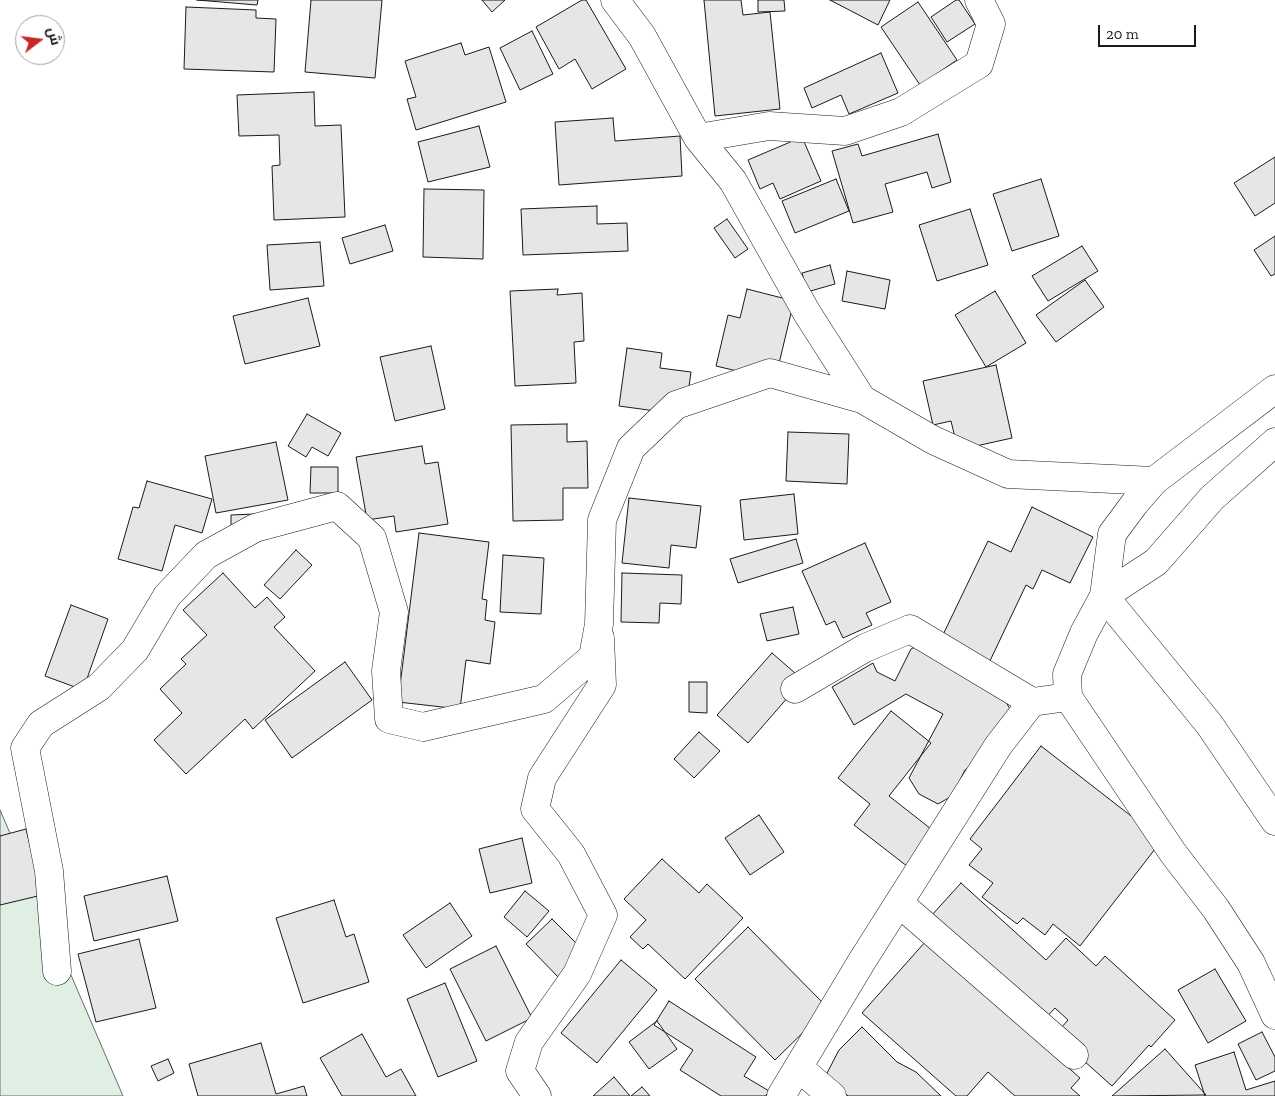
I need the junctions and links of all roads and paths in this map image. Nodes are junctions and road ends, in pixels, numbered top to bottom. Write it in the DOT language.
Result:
graph roads {
  1 [pos="615,0"];
  2 [pos="979,0"];
  3 [pos="698,138"];
  4 [pos="1275,389"];
  5 [pos="862,399"];
  6 [pos="1275,442"];
  7 [pos="1154,481"];
  8 [pos="1104,596"];
  9 [pos="599,624"];
  10 [pos="795,689"];
  11 [pos="1068,697"];
  12 [pos="1032,702"];
  13 [pos="1275,821"];
  14 [pos="899,903"];
  15 [pos="57,971"];
  16 [pos="1275,1015"];
  17 [pos="1074,1056"];
  18 [pos="799,1068"];
  19 [pos="538,1096"];
  20 [pos="782,1096"];
  21 [pos="832,1096"];
  1 -- 3 [label="street"];
  2 -- 3 [label="street"];
  3 -- 5 [label="street"];
  4 -- 7 [label="street"];
  5 -- 7 [label="street"];
  5 -- 9 [label="street"];
  6 -- 8 [label="street"];
  7 -- 8 [label="street"];
  8 -- 11 [label="street"];
  8 -- 13 [label="street"];
  9 -- 15 [label="street"];
  9 -- 19 [label="street"];
  10 -- 12 [label="street"];
  11 -- 12 [label="street"];
  11 -- 16 [label="street"];
  12 -- 14 [label="street"];
  14 -- 17 [label="street"];
  14 -- 18 [label="street"];
  18 -- 20 [label="street"];
  18 -- 21 [label="street"];
}
